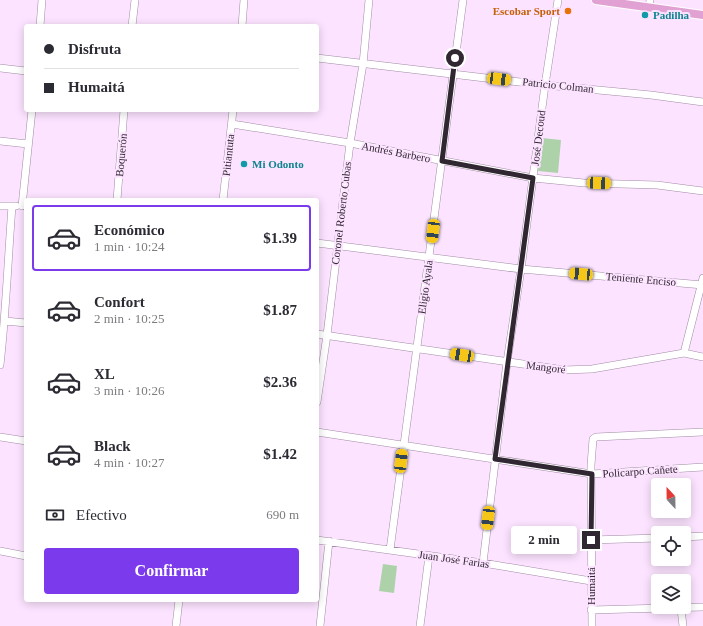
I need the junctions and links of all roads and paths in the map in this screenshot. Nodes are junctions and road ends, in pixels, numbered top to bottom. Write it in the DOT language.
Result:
graph roads {
  1 [pos="42,0"];
  2 [pos="135,0"];
  3 [pos="244,0"];
  4 [pos="369,0"];
  5 [pos="463,0"];
  6 [pos="558,0"];
  7 [pos="596,0"];
  8 [pos="650,4"];
  9 [pos="703,15"];
  10 [pos="40,24"];
  11 [pos="132,24"];
  12 [pos="242,24"];
  13 [pos="319,58"];
  14 [pos="363,64"];
  15 [pos="0,68"];
  16 [pos="24,71"];
  17 [pos="453,73"];
  18 [pos="545,84"];
  19 [pos="703,102"];
  20 [pos="32,112"];
  21 [pos="124,112"];
  22 [pos="233,112"];
  23 [pos="232,124"];
  24 [pos="0,141"];
  25 [pos="350,143"];
  26 [pos="28,144"];
  27 [pos="442,161"];
  28 [pos="533,178"];
  29 [pos="703,191"];
  30 [pos="25,198"];
  31 [pos="117,198"];
  32 [pos="223,198"];
  33 [pos="0,206"];
  34 [pos="12,206"];
  35 [pos="24,206"];
  36 [pos="319,243"];
  37 [pos="337,246"];
  38 [pos="429,258"];
  39 [pos="521,269"];
  40 [pos="702,282"];
  41 [pos="3,288"];
  42 [pos="5,321"];
  43 [pos="24,323"];
  44 [pos="319,334"];
  45 [pos="327,335"];
  46 [pos="416,348"];
  47 [pos="684,353"];
  48 [pos="703,357"];
  49 [pos="508,362"];
  50 [pos="0,365"];
  51 [pos="319,389"];
  52 [pos="319,432"];
  53 [pos="703,432"];
  54 [pos="0,437"];
  55 [pos="24,441"];
  56 [pos="403,446"];
  57 [pos="495,459"];
  58 [pos="703,467"];
  59 [pos="592,474"];
  60 [pos="703,536"];
  61 [pos="691,537"];
  62 [pos="651,538"];
  63 [pos="319,540"];
  64 [pos="591,540"];
  65 [pos="329,542"];
  66 [pos="390,550"];
  67 [pos="0,552"];
  68 [pos="24,556"];
  69 [pos="429,556"];
  70 [pos="483,563"];
  71 [pos="591,581"];
  72 [pos="179,602"];
  73 [pos="703,607"];
  74 [pos="691,608"];
  75 [pos="651,609"];
  76 [pos="591,610"];
  77 [pos="682,614"];
  78 [pos="176,626"];
  79 [pos="320,626"];
  80 [pos="420,626"];
  81 [pos="592,626"];
  82 [pos="683,626"];
  1 -- 10 [label="street"];
  2 -- 11 [label="street"];
  3 -- 12 [label="street"];
  4 -- 14 [label="street, Coronel Roberto Cubas"];
  5 -- 17 [label="street, Eligio Ayala"];
  6 -- 18 [label="street, José Decoud"];
  7 -- 8 [label="main road"];
  8 -- 9 [label="main road"];
  13 -- 14 [label="street, Patricio Colman"];
  14 -- 17 [label="street, Patricio Colman"];
  14 -- 25 [label="street, Coronel Roberto Cubas"];
  15 -- 16 [label="street"];
  17 -- 18 [label="street, Patricio Colman"];
  17 -- 27 [label="street, Eligio Ayala"];
  18 -- 19 [label="street, Patricio Colman"];
  18 -- 28 [label="street, José Decoud"];
  20 -- 26 [label="street"];
  21 -- 31 [label="street, Boquerón"];
  22 -- 23 [label="street, Pitiantuta"];
  23 -- 25 [label="street, Andrés Barbero"];
  23 -- 32 [label="street, Pitiantuta"];
  24 -- 26 [label="street"];
  25 -- 27 [label="street, Andrés Barbero"];
  25 -- 37 [label="street, Coronel Roberto Cubas"];
  26 -- 30 [label="street"];
  27 -- 28 [label="street, Andrés Barbero"];
  27 -- 38 [label="street, Eligio Ayala"];
  28 -- 29 [label="street, Andrés Barbero"];
  28 -- 39 [label="street, José Decoud"];
  33 -- 34 [label="street"];
  34 -- 35 [label="street"];
  34 -- 41 [label="street"];
  36 -- 37 [label="street, Teniente Enciso"];
  37 -- 38 [label="street, Teniente Enciso"];
  37 -- 45 [label="street, Coronel Roberto Cubas"];
  38 -- 39 [label="street, Teniente Enciso"];
  38 -- 46 [label="street, Eligio Ayala"];
  39 -- 40 [label="street, Teniente Enciso"];
  39 -- 49 [label="street, José Decoud"];
  40 -- 47 [label="street"];
  41 -- 42 [label="street"];
  42 -- 43 [label="street"];
  42 -- 50 [label="street"];
  44 -- 45 [label="street, Mangoré"];
  45 -- 46 [label="street, Mangoré"];
  45 -- 51 [label="street, Coronel Roberto Cubas"];
  46 -- 49 [label="street, Mangoré"];
  46 -- 56 [label="street, Eligio Ayala"];
  47 -- 48 [label="street, Mangoré"];
  47 -- 49 [label="street, Mangoré"];
  49 -- 57 [label="street, José Decoud"];
  52 -- 56 [label="street, Policarpo Cañete"];
  53 -- 59 [label="street, Humaitá"];
  54 -- 55 [label="street"];
  56 -- 57 [label="street, Policarpo Cañete"];
  56 -- 66 [label="street, Eligio Ayala"];
  57 -- 59 [label="street, Policarpo Cañete"];
  57 -- 70 [label="street, José Decoud"];
  58 -- 59 [label="street, Policarpo Cañete"];
  59 -- 64 [label="street, Humaitá"];
  60 -- 61 [label="street"];
  62 -- 64 [label="street"];
  63 -- 65 [label="street, Juan José Farias"];
  64 -- 71 [label="street, Humaitá"];
  65 -- 66 [label="street, Juan José Farias"];
  65 -- 79 [label="street"];
  66 -- 69 [label="street, Juan José Farias"];
  67 -- 68 [label="street"];
  69 -- 70 [label="street, Juan José Farias"];
  69 -- 80 [label="street"];
  70 -- 71 [label="street, Juan José Farias"];
  71 -- 76 [label="street, Humaitá"];
  72 -- 78 [label="street"];
  73 -- 74 [label="street"];
  75 -- 76 [label="street"];
  76 -- 81 [label="street, Humaitá"];
  77 -- 82 [label="street"];
}
